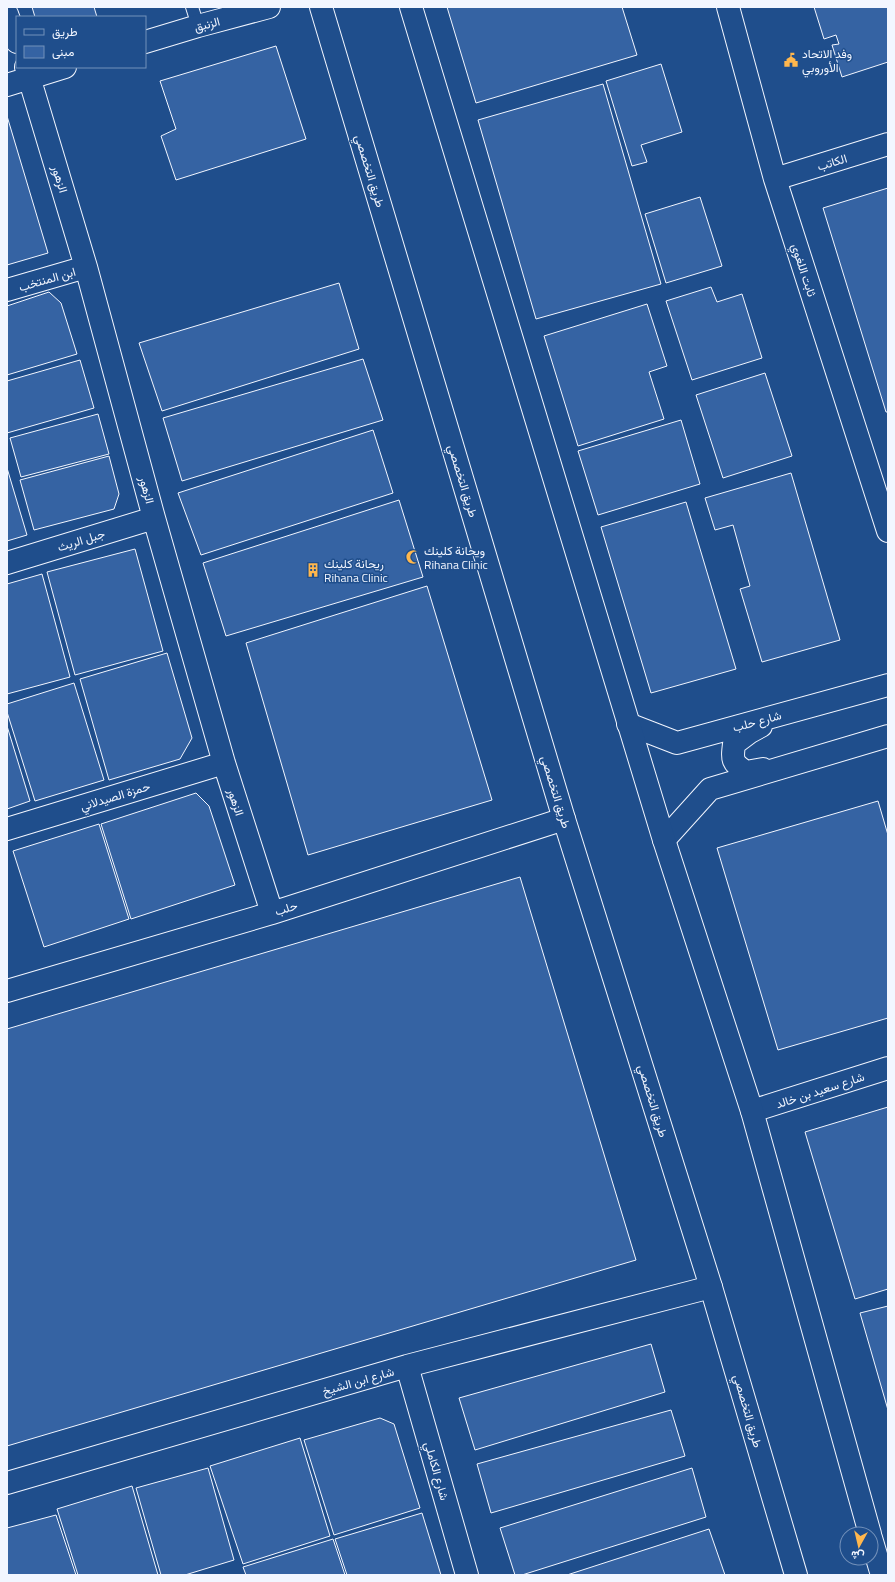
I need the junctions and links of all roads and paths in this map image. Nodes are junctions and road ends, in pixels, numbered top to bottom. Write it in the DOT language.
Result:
graph roads {
  1 [pos="270,7"];
  2 [pos="321,7"];
  3 [pos="411,7"];
  4 [pos="728,7"];
  5 [pos="7,14"];
  6 [pos="195,17"];
  7 [pos="16,39"];
  8 [pos="146,42"];
  9 [pos="58,68"];
  10 [pos="28,72"];
  11 [pos="7,85"];
  12 [pos="888,144"];
  13 [pos="775,179"];
  14 [pos="86,267"];
  15 [pos="7,290"];
  16 [pos="154,518"];
  17 [pos="888,531"];
  18 [pos="7,563"];
  19 [pos="888,686"];
  20 [pos="781,715"];
  21 [pos="628,724"];
  22 [pos="888,736"];
  23 [pos="224,763"];
  24 [pos="796,763"];
  25 [pos="564,819"];
  26 [pos="7,829"];
  27 [pos="664,840"];
  28 [pos="272,913"];
  29 [pos="7,991"];
  30 [pos="888,1068"];
  31 [pos="752,1111"];
  32 [pos="711,1287"];
  33 [pos="407,1366"];
  34 [pos="7,1483"];
  35 [pos="868,1526"];
  36 [pos="879,1565"];
  37 [pos="467,1575"];
  38 [pos="796,1575"];
  39 [pos="882,1575"];
  1 -- 6 [label="street, الزنبق"];
  2 -- 25 [label="street, طريق التخصصي"];
  3 -- 21 [label="street"];
  4 -- 13 [label="street, ثابت اللغوي"];
  5 -- 7 [label="street"];
  6 -- 8 [label="street, الزنبق"];
  9 -- 10 [label="street"];
  10 -- 11 [label="street"];
  10 -- 14 [label="street, الزهور"];
  12 -- 13 [label="street, الكاتب"];
  13 -- 17 [label="street, ثابت اللغوي"];
  14 -- 15 [label="street, ابن المنتخب"];
  14 -- 16 [label="street, الزهور"];
  16 -- 18 [label="street, جبل الريث"];
  16 -- 23 [label="street, الزهور"];
  19 -- 20 [label="street, شارع حلب"];
  20 -- 21 [label="street, شارع حلب"];
  20 -- 24 [label="street"];
  21 -- 27 [label="street"];
  22 -- 24 [label="street"];
  23 -- 26 [label="street, حمزة الصيدلاني"];
  23 -- 28 [label="street, الزهور"];
  24 -- 27 [label="street"];
  25 -- 28 [label="street, حلب"];
  25 -- 32 [label="street, طريق التخصصي"];
  27 -- 31 [label="street"];
  28 -- 29 [label="street, حلب"];
  30 -- 31 [label="street, شارع سعيد بن خالد"];
  31 -- 35 [label="street"];
  32 -- 33 [label="street, شارع ابن الشيخ"];
  32 -- 38 [label="street, طريق التخصصي"];
  33 -- 34 [label="street, شارع ابن الشيخ"];
  33 -- 37 [label="street, شارع الكاملي"];
  36 -- 39 [label="street"];
}
